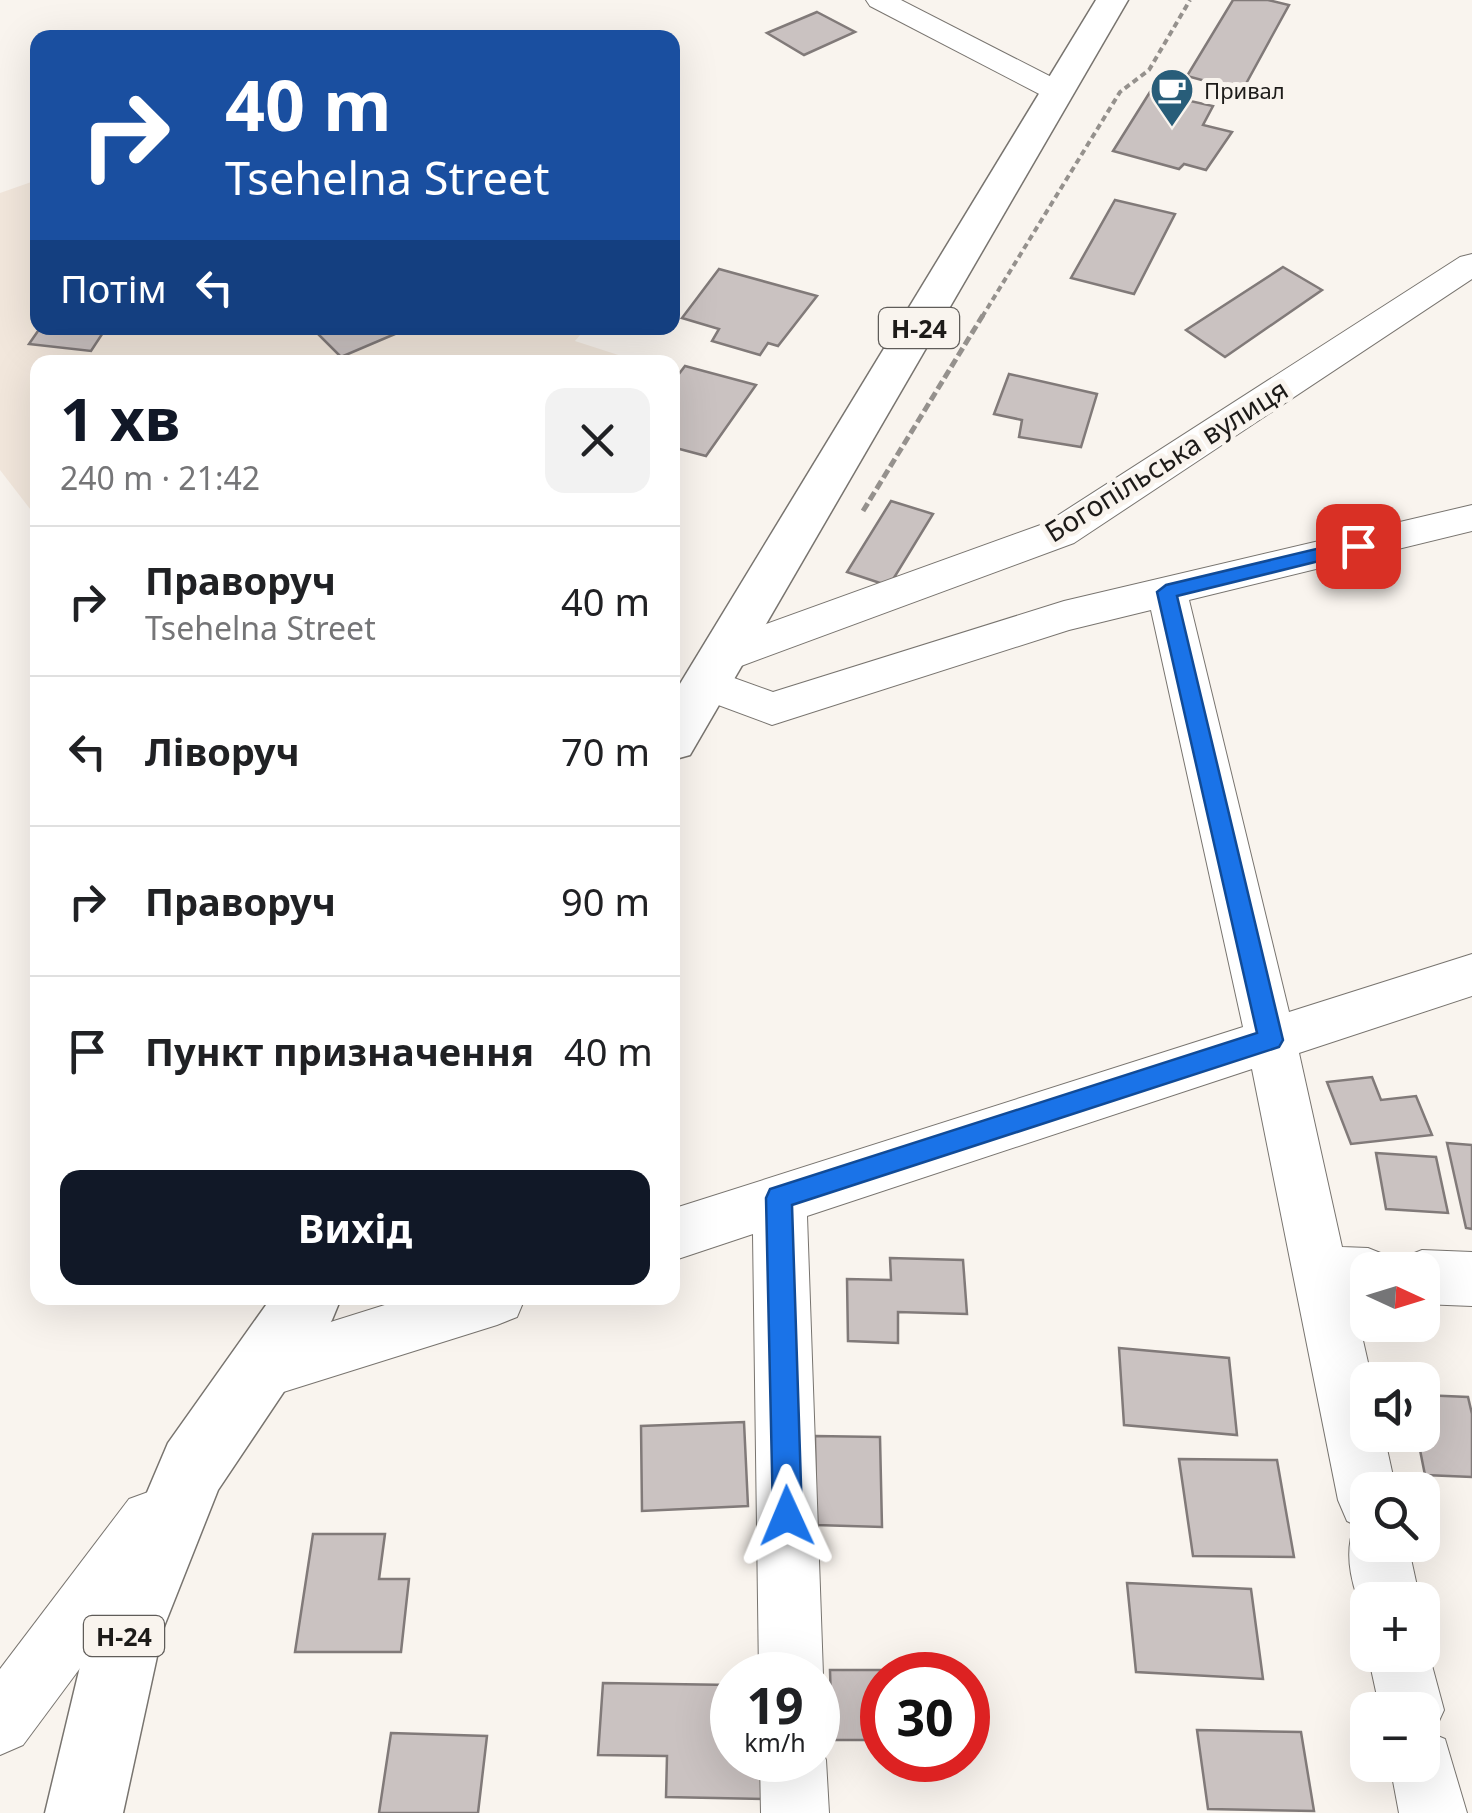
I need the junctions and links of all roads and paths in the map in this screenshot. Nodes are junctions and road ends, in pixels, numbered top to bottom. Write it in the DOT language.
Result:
graph roads {
  1 [pos="880,0"];
  2 [pos="1112,0"];
  3 [pos="1190,0"];
  4 [pos="1058,92"];
  5 [pos="1472,264"];
  6 [pos="861,513"];
  7 [pos="1472,518"];
  8 [pos="1166,592"];
  9 [pos="718,670"];
  10 [pos="680,728"];
  11 [pos="1472,975"];
  12 [pos="1271,1040"];
  13 [pos="779,1198"];
  14 [pos="680,1232"];
  15 [pos="1344,1274"];
  16 [pos="1440,1278"];
  17 [pos="1472,1279"];
  18 [pos="304,1305"];
  19 [pos="474,1305"];
  20 [pos="262,1370"];
  21 [pos="192,1467"];
  22 [pos="1365,1472"];
  23 [pos="790,1652"];
  24 [pos="0,1722"];
  25 [pos="793,1782"];
  26 [pos="1426,1782"];
  27 [pos="84,1813"];
  28 [pos="794,1813"];
  29 [pos="1433,1813"];
  1 -- 4 [label="street"];
  2 -- 4 [label="main road, Н-24"];
  3 -- 6 [label="path"];
  4 -- 9 [label="main road, Н-24"];
  5 -- 9 [label="street, Богопільська вулиця"];
  7 -- 8 [label="street"];
  8 -- 9 [label="street"];
  8 -- 12 [label="street"];
  9 -- 10 [label="main road, Н-24"];
  11 -- 12 [label="street"];
  12 -- 13 [label="street"];
  12 -- 15 [label="street"];
  13 -- 14 [label="street"];
  13 -- 23 [label="street"];
  15 -- 22 [label="street"];
  16 -- 17 [label="street"];
  18 -- 20 [label="main road, Н-24"];
  19 -- 20 [label="street"];
  20 -- 21 [label="main road, Н-24"];
  21 -- 24 [label="street"];
  21 -- 27 [label="main road, Н-24"];
  25 -- 28 [label="street"];
  26 -- 29 [label="street"];
}
